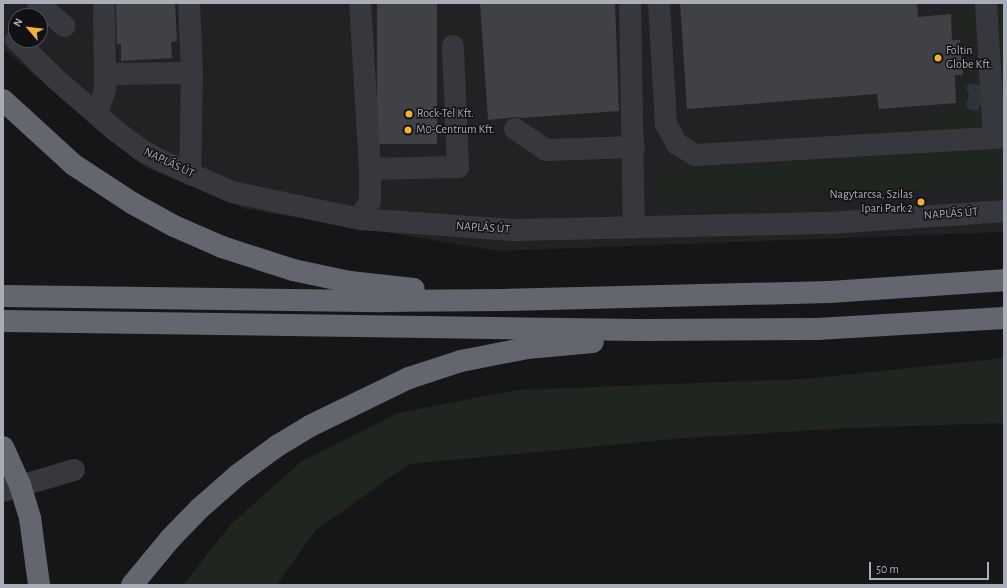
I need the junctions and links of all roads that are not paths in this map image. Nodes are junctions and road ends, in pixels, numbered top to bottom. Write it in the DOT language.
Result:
graph roads {
  1 [pos="38,3"];
  2 [pos="104,3"];
  3 [pos="189,3"];
  4 [pos="360,3"];
  5 [pos="630,3"];
  6 [pos="659,3"];
  7 [pos="986,3"];
  8 [pos="64,26"];
  9 [pos="453,46"];
  10 [pos="24,48"];
  11 [pos="192,73"];
  12 [pos="106,74"];
  13 [pos="3,100"];
  14 [pos="97,113"];
  15 [pos="515,129"];
  16 [pos="999,137"];
  17 [pos="634,147"];
  18 [pos="370,169"];
  19 [pos="190,174"];
  20 [pos="1004,211"];
  21 [pos="360,219"];
  22 [pos="634,228"];
  23 [pos="1004,280"];
  24 [pos="3,296"];
  25 [pos="468,299"];
  26 [pos="1004,318"];
  27 [pos="3,322"];
  28 [pos="641,330"];
  29 [pos="3,446"];
  30 [pos="74,470"];
  31 [pos="11,488"];
  32 [pos="39,585"];
  33 [pos="132,585"];
  1 -- 8 [label="street"];
  2 -- 12 [label="street"];
  3 -- 11 [label="street"];
  4 -- 18 [label="street"];
  5 -- 17 [label="street"];
  6 -- 16 [label="street"];
  7 -- 16 [label="street"];
  9 -- 18 [label="street"];
  10 -- 14 [label="street, NAPLÁS ÚT"];
  11 -- 12 [label="street"];
  11 -- 19 [label="street"];
  12 -- 14 [label="street"];
  13 -- 25 [label="highway"];
  14 -- 19 [label="street, NAPLÁS ÚT"];
  15 -- 17 [label="street"];
  17 -- 22 [label="street"];
  18 -- 21 [label="street"];
  19 -- 21 [label="street, NAPLÁS ÚT"];
  20 -- 22 [label="street, NAPLÁS ÚT"];
  21 -- 22 [label="street, NAPLÁS ÚT"];
  23 -- 25 [label="highway"];
  24 -- 25 [label="highway"];
  26 -- 28 [label="highway"];
  27 -- 28 [label="highway"];
  28 -- 33 [label="highway"];
  29 -- 31 [label="highway"];
  30 -- 31 [label="street"];
  31 -- 32 [label="highway"];
}
